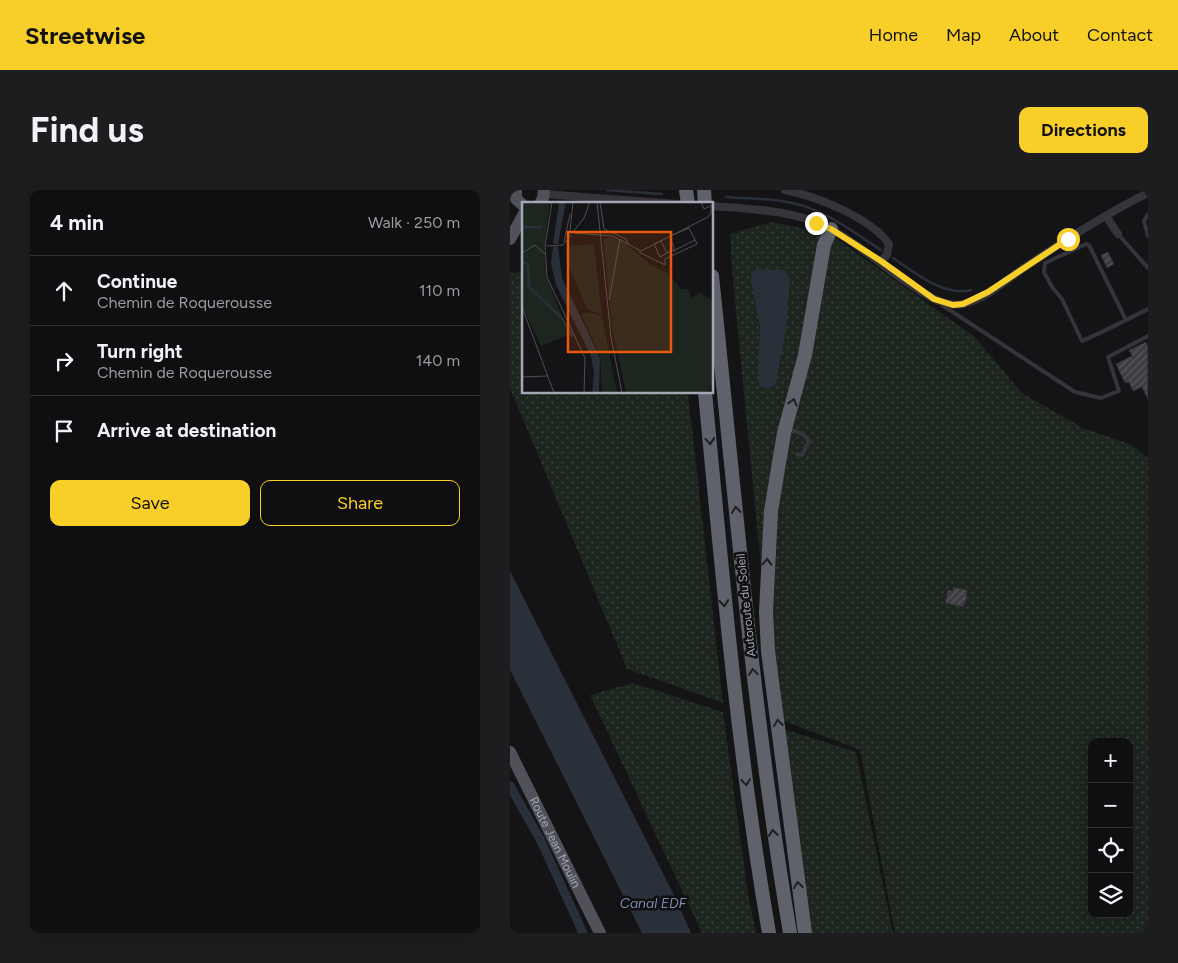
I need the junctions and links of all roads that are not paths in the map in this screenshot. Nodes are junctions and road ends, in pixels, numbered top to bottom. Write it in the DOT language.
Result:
graph roads {
  1 [pos="516,190"];
  2 [pos="785,190"];
  3 [pos="1148,193"];
  4 [pos="543,196"];
  5 [pos="644,202"];
  6 [pos="522,204"];
  7 [pos="714,206"];
  8 [pos="1148,214"];
  9 [pos="1106,216"];
  10 [pos="522,218"];
  11 [pos="831,229"];
  12 [pos="1118,234"];
  13 [pos="1148,236"];
  14 [pos="510,239"];
  15 [pos="881,261"];
  16 [pos="1148,268"];
  17 [pos="714,296"];
  18 [pos="934,299"];
  19 [pos="1147,309"];
  20 [pos="1148,315"];
  21 [pos="1126,320"];
  22 [pos="1148,336"];
  23 [pos="705,394"];
  24 [pos="786,427"];
  25 [pos="797,454"];
  26 [pos="510,752"];
  27 [pos="600,933"];
  28 [pos="769,933"];
  29 [pos="790,933"];
  30 [pos="805,933"];
  1 -- 6 [label="main road"];
  2 -- 15 [label="street"];
  3 -- 9 [label="street"];
  4 -- 5 [label="street"];
  7 -- 11 [label="street"];
  8 -- 13 [label="lane"];
  9 -- 12 [label="street"];
  9 -- 18 [label="street"];
  10 -- 14 [label="main road"];
  11 -- 15 [label="street"];
  24 -- 11 [label="highway, one-way"];
  12 -- 16 [label="lane"];
  15 -- 18 [label="street"];
  29 -- 17 [label="highway, Autoroute du Soleil, one-way"];
  18 -- 22 [label="lane"];
  19 -- 20 [label="lane"];
  19 -- 21 [label="lane"];
  21 -- 21 [label="lane"];
  23 -- 28 [label="highway, Autoroute du Soleil, one-way"];
  24 -- 25 [label="lane"];
  30 -- 24 [label="highway, one-way"];
  26 -- 27 [label="main road, Route Jean Moulin"];
}
